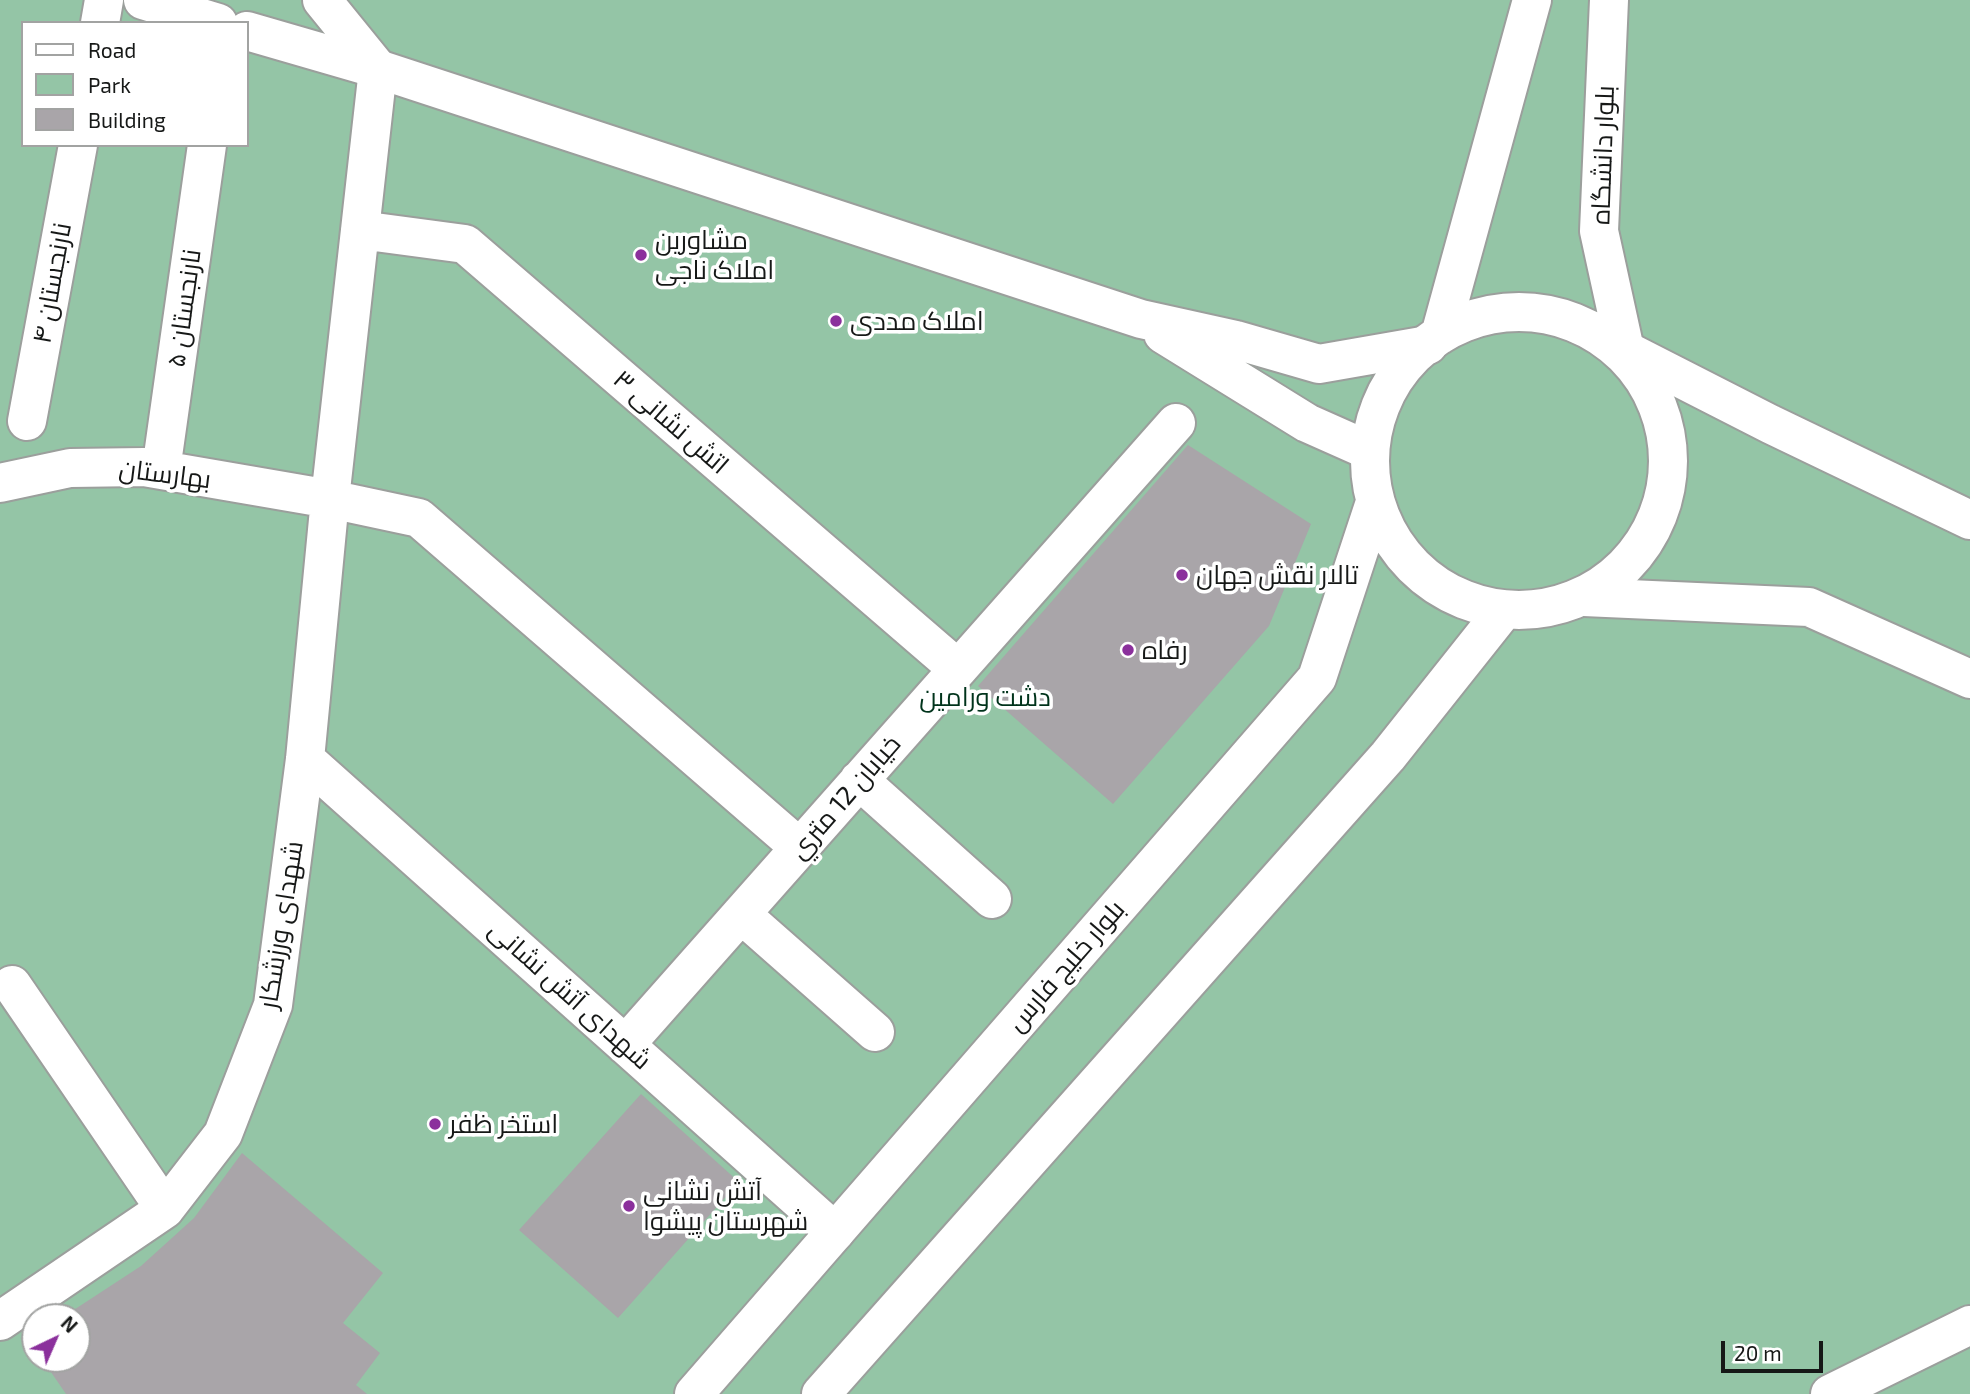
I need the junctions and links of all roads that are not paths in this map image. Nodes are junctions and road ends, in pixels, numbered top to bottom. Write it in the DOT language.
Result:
graph roads {
  1 [pos="104,0"];
  2 [pos="143,0"];
  3 [pos="322,0"];
  4 [pos="1532,0"];
  5 [pos="1609,0"];
  6 [pos="100,21"];
  7 [pos="211,21"];
  8 [pos="248,31"];
  9 [pos="378,69"];
  10 [pos="78,147"];
  11 [pos="207,147"];
  12 [pos="360,230"];
  13 [pos="1141,319"];
  14 [pos="1434,340"];
  15 [pos="1625,350"];
  16 [pos="27,421"];
  17 [pos="1175,423"];
  18 [pos="1370,452"];
  19 [pos="160,470"];
  20 [pos="0,483"];
  21 [pos="330,499"];
  22 [pos="1375,502"];
  23 [pos="1970,520"];
  24 [pos="1584,597"];
  25 [pos="1504,610"];
  26 [pos="958,669"];
  27 [pos="1970,679"];
  28 [pos="304,759"];
  29 [pos="859,780"];
  30 [pos="800,848"];
  31 [pos="992,899"];
  32 [pos="741,914"];
  33 [pos="12,985"];
  34 [pos="876,1032"];
  35 [pos="625,1045"];
  36 [pos="165,1209"];
  37 [pos="835,1232"];
  38 [pos="0,1321"];
  39 [pos="1970,1325"];
  40 [pos="694,1394"];
  41 [pos="821,1394"];
  42 [pos="1830,1394"];
  1 -- 6 [label="street"];
  2 -- 7 [label="street"];
  3 -- 9 [label="street"];
  4 -- 14 [label="street"];
  5 -- 15 [label="street, بلوار دانشگاه"];
  8 -- 9 [label="street"];
  9 -- 12 [label="street, شهدای ورزشکار"];
  9 -- 13 [label="street"];
  10 -- 16 [label="street, نارنجستان ۴"];
  11 -- 19 [label="street, نارنجستان ۵"];
  12 -- 21 [label="street, شهدای ورزشکار"];
  12 -- 26 [label="street, اتش نشانی ۳"];
  13 -- 14 [label="street"];
  13 -- 18 [label="street"];
  14 -- 15 [label="street"];
  14 -- 18 [label="street"];
  15 -- 23 [label="street"];
  15 -- 24 [label="street"];
  17 -- 26 [label="street, خيابان 12 متري"];
  18 -- 22 [label="street"];
  19 -- 20 [label="street, بهارستان"];
  19 -- 21 [label="street, بهارستان"];
  21 -- 28 [label="street, شهدای ورزشکار"];
  21 -- 30 [label="street, بهارستان"];
  22 -- 25 [label="street"];
  22 -- 37 [label="street, بلوار خلیج فارس"];
  24 -- 25 [label="street"];
  24 -- 27 [label="street"];
  25 -- 41 [label="street"];
  26 -- 29 [label="street, خيابان 12 متري"];
  28 -- 35 [label="street, شهدای آتش نشانی"];
  28 -- 36 [label="street, شهدای ورزشکار"];
  29 -- 30 [label="street, خيابان 12 متري"];
  29 -- 31 [label="street"];
  30 -- 32 [label="street, خيابان 12 متري"];
  32 -- 34 [label="street"];
  32 -- 35 [label="street, خيابان 12 متري"];
  33 -- 36 [label="street"];
  35 -- 37 [label="street, شهدای آتش نشانی"];
  36 -- 38 [label="street, شهدای ورزشکار"];
  37 -- 40 [label="street, بلوار خلیج فارس"];
  39 -- 42 [label="street"];
}
